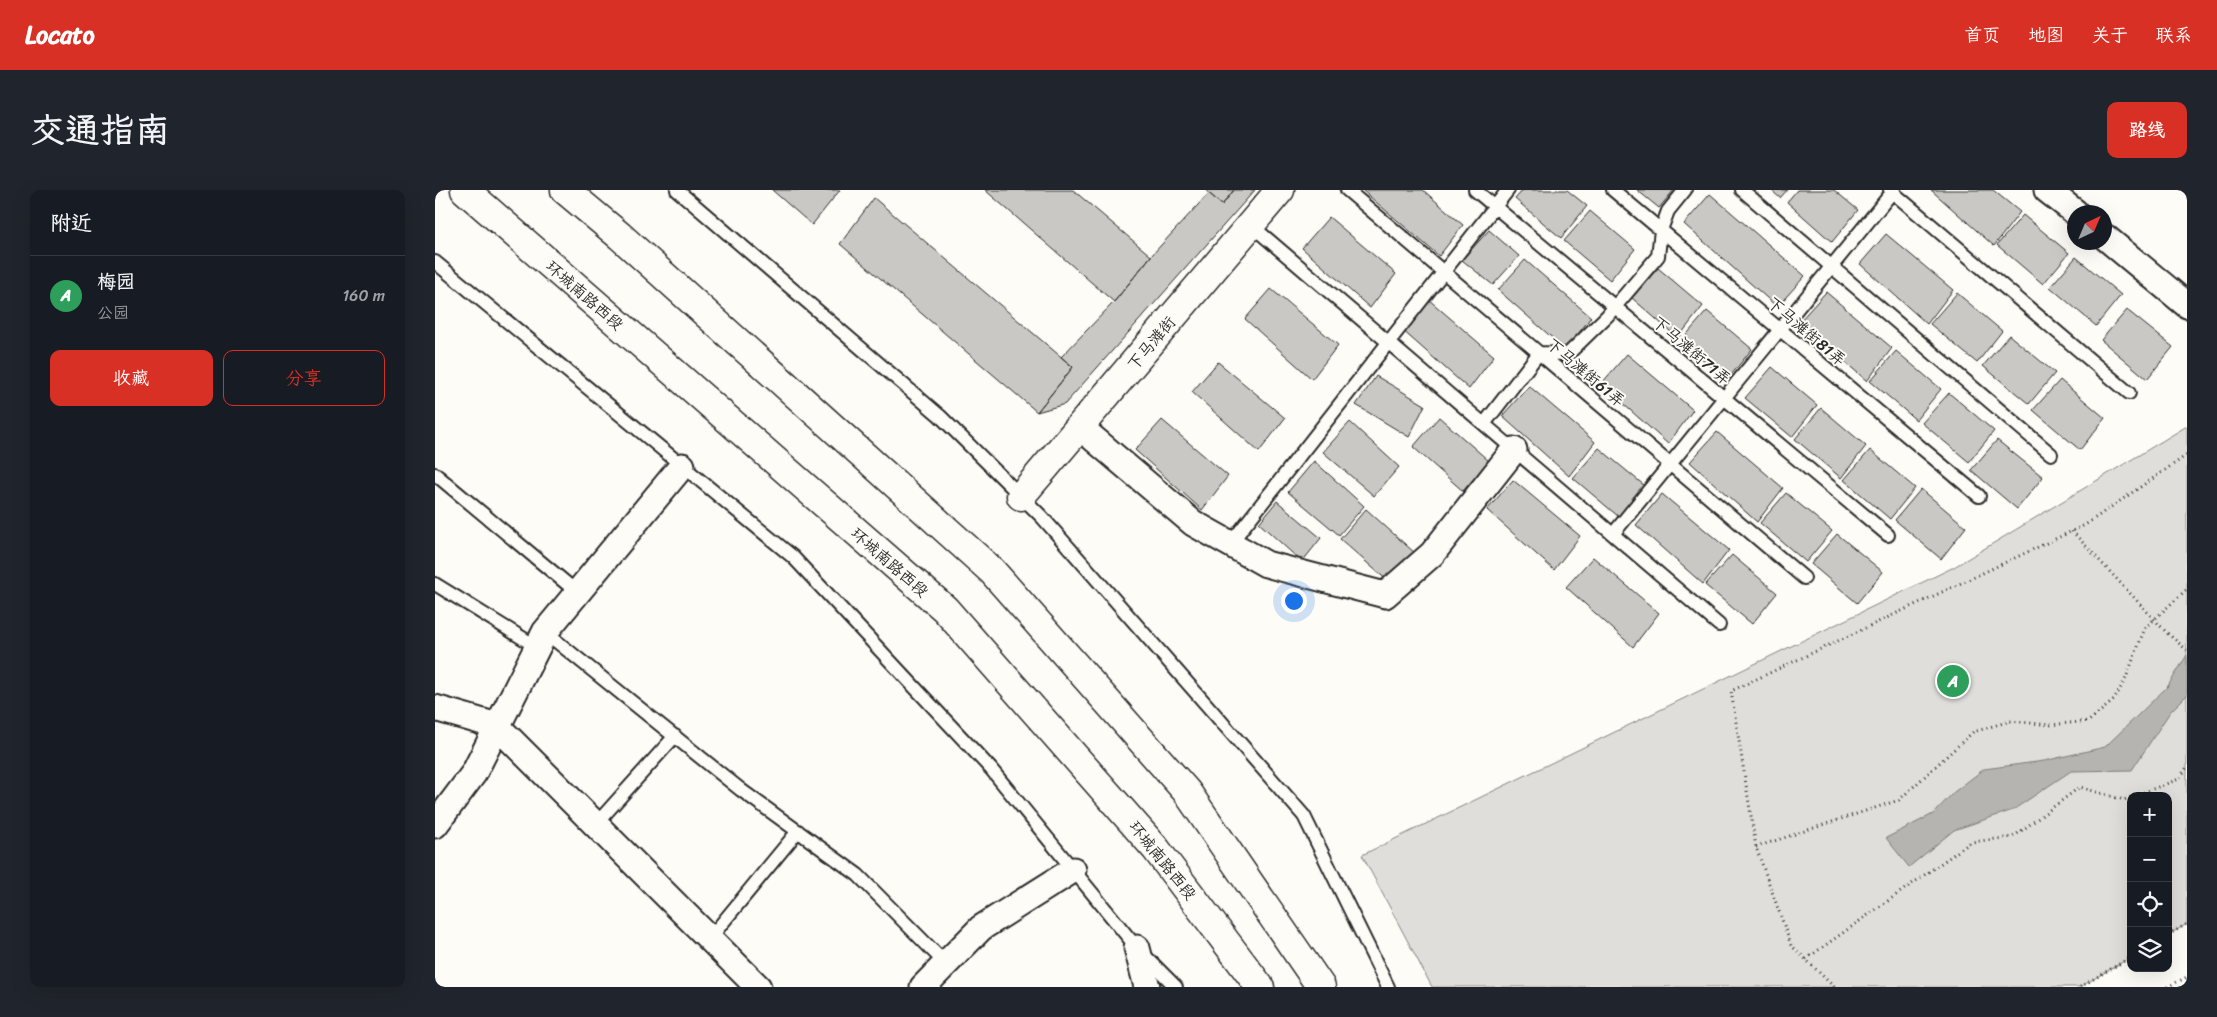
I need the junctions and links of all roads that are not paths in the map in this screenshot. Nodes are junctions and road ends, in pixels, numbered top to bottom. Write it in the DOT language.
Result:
graph roads {
  1 [pos="465,190"];
  2 [pos="565,190"];
  3 [pos="677,190"];
  4 [pos="1280,190"];
  5 [pos="1347,190"];
  6 [pos="1475,190"];
  7 [pos="1508,190"];
  8 [pos="1613,190"];
  9 [pos="1685,190"];
  10 [pos="1742,190"];
  11 [pos="2047,190"];
  12 [pos="1892,191"];
  13 [pos="1495,206"];
  14 [pos="2067,206"];
  15 [pos="1251,225"];
  16 [pos="1661,230"];
  17 [pos="2112,243"];
  18 [pos="435,262"];
  19 [pos="1832,266"];
  20 [pos="1444,272"];
  21 [pos="2187,305"];
  22 [pos="1614,307"];
  23 [pos="1780,330"];
  24 [pos="1388,342"];
  25 [pos="1539,353"];
  26 [pos="2129,393"];
  27 [pos="1724,398"];
  28 [pos="1484,424"];
  29 [pos="1080,427"];
  30 [pos="1515,450"];
  31 [pos="2051,454"];
  32 [pos="1670,464"];
  33 [pos="683,466"];
  34 [pos="435,474"];
  35 [pos="1021,496"];
  36 [pos="1979,496"];
  37 [pos="1613,534"];
  38 [pos="1888,535"];
  39 [pos="1230,544"];
  40 [pos="1805,578"];
  41 [pos="435,584"];
  42 [pos="578,593"];
  43 [pos="1719,625"];
  44 [pos="541,639"];
  45 [pos="435,708"];
  46 [pos="497,726"];
  47 [pos="675,736"];
  48 [pos="596,824"];
  49 [pos="435,825"];
  50 [pos="798,831"];
  51 [pos="1073,870"];
  52 [pos="710,938"];
  53 [pos="1137,948"];
  54 [pos="946,964"];
  55 [pos="758,987"];
  56 [pos="923,987"];
  57 [pos="1147,987"];
  58 [pos="1176,987"];
  59 [pos="1260,987"];
  60 [pos="1321,987"];
  61 [pos="1388,987"];
  1 -- 59 [label="main road, 环城南路西段"];
  2 -- 60 [label="main road"];
  3 -- 35 [label="lane"];
  4 -- 15 [label="main road, 下马滩街"];
  5 -- 20 [label="lane, 下马滩街61弄"];
  6 -- 13 [label="lane, 下马滩街71弄"];
  7 -- 13 [label="lane"];
  8 -- 16 [label="lane, 下马滩街81弄"];
  9 -- 16 [label="lane"];
  10 -- 19 [label="lane"];
  11 -- 14 [label="street"];
  12 -- 19 [label="lane"];
  12 -- 26 [label="lane"];
  13 -- 20 [label="lane"];
  13 -- 22 [label="lane, 下马滩街71弄"];
  15 -- 24 [label="lane"];
  15 -- 29 [label="main road, 下马滩街"];
  16 -- 22 [label="lane"];
  16 -- 23 [label="lane, 下马滩街81弄"];
  17 -- 21 [label="street"];
  18 -- 33 [label="lane"];
  19 -- 23 [label="lane"];
  19 -- 31 [label="lane"];
  20 -- 24 [label="lane"];
  20 -- 25 [label="lane, 下马滩街61弄"];
  22 -- 25 [label="lane"];
  22 -- 27 [label="lane, 下马滩街71弄"];
  23 -- 27 [label="lane"];
  23 -- 36 [label="lane, 下马滩街81弄"];
  24 -- 28 [label="lane"];
  24 -- 39 [label="lane"];
  25 -- 28 [label="lane"];
  25 -- 32 [label="lane, 下马滩街61弄"];
  27 -- 32 [label="lane"];
  27 -- 38 [label="lane, 下马滩街71弄"];
  28 -- 30 [label="lane"];
  29 -- 35 [label="main road, 下马滩街"];
  29 -- 39 [label="street"];
  30 -- 37 [label="lane"];
  30 -- 39 [label="street"];
  32 -- 37 [label="lane"];
  32 -- 40 [label="lane, 下马滩街61弄"];
  33 -- 42 [label="street"];
  33 -- 51 [label="lane"];
  34 -- 42 [label="lane"];
  35 -- 61 [label="lane"];
  37 -- 43 [label="lane"];
  41 -- 44 [label="lane"];
  42 -- 44 [label="street"];
  44 -- 46 [label="street"];
  44 -- 47 [label="lane"];
  45 -- 46 [label="street"];
  46 -- 48 [label="street"];
  46 -- 49 [label="street"];
  47 -- 48 [label="lane"];
  47 -- 50 [label="lane"];
  48 -- 52 [label="street"];
  50 -- 52 [label="lane"];
  50 -- 54 [label="lane"];
  51 -- 53 [label="lane"];
  51 -- 54 [label="street"];
  52 -- 55 [label="street"];
  53 -- 57 [label="street"];
  53 -- 58 [label="lane"];
  54 -- 56 [label="street"];
}
